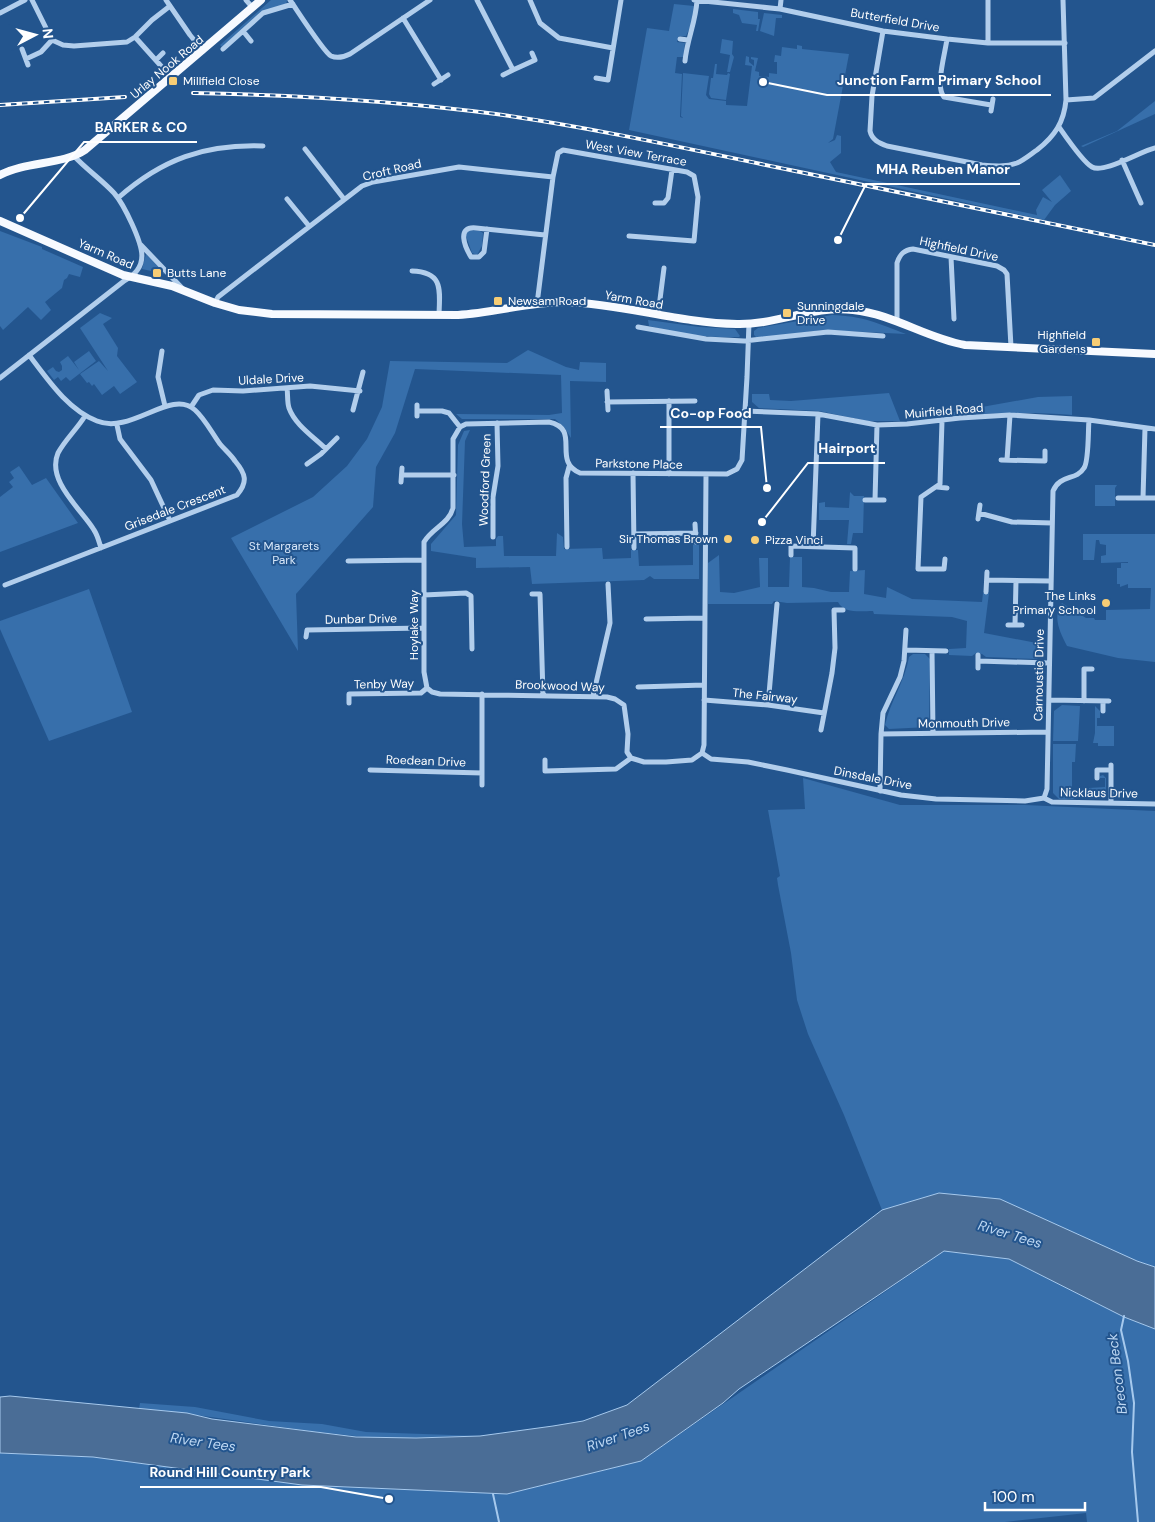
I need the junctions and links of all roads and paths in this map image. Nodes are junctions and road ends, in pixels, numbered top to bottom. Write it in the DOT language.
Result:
graph roads {
  1 [pos="26,0"];
  2 [pos="32,0"];
  3 [pos="166,0"];
  4 [pos="246,0"];
  5 [pos="262,0"];
  6 [pos="430,0"];
  7 [pos="477,0"];
  8 [pos="530,0"];
  9 [pos="621,0"];
  10 [pos="696,0"];
  11 [pos="781,0"];
  12 [pos="988,0"];
  13 [pos="1063,0"];
  14 [pos="716,1"];
  15 [pos="292,2"];
  16 [pos="170,6"];
  17 [pos="253,8"];
  18 [pos="780,9"];
  19 [pos="0,13"];
  20 [pos="403,18"];
  21 [pos="243,31"];
  22 [pos="883,31"];
  23 [pos="135,37"];
  24 [pos="680,39"];
  25 [pos="947,39"];
  26 [pos="52,40"];
  27 [pos="688,40"];
  28 [pos="251,41"];
  29 [pos="988,43"];
  30 [pos="1065,43"];
  31 [pos="613,48"];
  32 [pos="22,49"];
  33 [pos="223,49"];
  34 [pos="203,51"];
  35 [pos="1155,51"];
  36 [pos="163,53"];
  37 [pos="532,53"];
  38 [pos="541,57"];
  39 [pos="156,60"];
  40 [pos="535,60"];
  41 [pos="685,61"];
  42 [pos="161,66"];
  43 [pos="513,70"];
  44 [pos="448,75"];
  45 [pos="503,75"];
  46 [pos="596,78"];
  47 [pos="441,80"];
  48 [pos="434,84"];
  49 [pos="1066,100"];
  50 [pos="992,105"];
  51 [pos="1059,128"];
  52 [pos="263,146"];
  53 [pos="1155,148"];
  54 [pos="305,149"];
  55 [pos="74,156"];
  56 [pos="1122,160"];
  57 [pos="672,170"];
  58 [pos="0,176"];
  59 [pos="554,177"];
  60 [pos="118,198"];
  61 [pos="287,199"];
  62 [pos="344,199"];
  63 [pos="656,203"];
  64 [pos="1141,203"];
  65 [pos="0,221"];
  66 [pos="309,226"];
  67 [pos="487,229"];
  68 [pos="545,235"];
  69 [pos="629,236"];
  70 [pos="141,245"];
  71 [pos="951,257"];
  72 [pos="664,268"];
  73 [pos="412,271"];
  74 [pos="131,278"];
  75 [pos="185,291"];
  76 [pos="214,303"];
  77 [pos="537,304"];
  78 [pos="439,314"];
  79 [pos="658,315"];
  80 [pos="954,319"];
  81 [pos="898,322"];
  82 [pos="749,323"];
  83 [pos="638,327"];
  84 [pos="883,336"];
  85 [pos="749,341"];
  86 [pos="1011,347"];
  87 [pos="162,351"];
  88 [pos="1155,354"];
  89 [pos="29,355"];
  90 [pos="363,372"];
  91 [pos="0,378"];
  92 [pos="287,388"];
  93 [pos="360,391"];
  94 [pos="607,392"];
  95 [pos="669,401"];
  96 [pos="695,401"];
  97 [pos="607,402"];
  98 [pos="417,405"];
  99 [pos="165,406"];
  100 [pos="190,407"];
  101 [pos="354,410"];
  102 [pos="608,410"];
  103 [pos="744,411"];
  104 [pos="818,414"];
  105 [pos="85,416"];
  106 [pos="1010,416"];
  107 [pos="1089,420"];
  108 [pos="942,421"];
  109 [pos="497,423"];
  110 [pos="117,425"];
  111 [pos="877,425"];
  112 [pos="460,427"];
  113 [pos="1145,428"];
  114 [pos="1155,429"];
  115 [pos="337,438"];
  116 [pos="326,449"];
  117 [pos="1045,452"];
  118 [pos="308,464"];
  119 [pos="402,468"];
  120 [pos="571,468"];
  121 [pos="633,473"];
  122 [pos="669,474"];
  123 [pos="402,475"];
  124 [pos="454,475"];
  125 [pos="706,475"];
  126 [pos="402,482"];
  127 [pos="937,488"];
  128 [pos="947,488"];
  129 [pos="1118,498"];
  130 [pos="1143,498"];
  131 [pos="1155,498"];
  132 [pos="865,500"];
  133 [pos="875,500"];
  134 [pos="884,500"];
  135 [pos="980,505"];
  136 [pos="979,513"];
  137 [pos="978,519"];
  138 [pos="170,521"];
  139 [pos="1052,523"];
  140 [pos="695,524"];
  141 [pos="696,533"];
  142 [pos="634,534"];
  143 [pos="493,536"];
  144 [pos="696,542"];
  145 [pos="567,547"];
  146 [pos="813,547"];
  147 [pos="101,548"];
  148 [pos="634,548"];
  149 [pos="358,554"];
  150 [pos="791,555"];
  151 [pos="424,560"];
  152 [pos="945,560"];
  153 [pos="348,561"];
  154 [pos="358,561"];
  155 [pos="855,569"];
  156 [pos="987,572"];
  157 [pos="987,580"];
  158 [pos="1016,581"];
  159 [pos="1050,581"];
  160 [pos="608,584"];
  161 [pos="5,585"];
  162 [pos="986,592"];
  163 [pos="532,594"];
  164 [pos="424,595"];
  165 [pos="777,604"];
  166 [pos="843,610"];
  167 [pos="768,612"];
  168 [pos="776,613"];
  169 [pos="704,618"];
  170 [pos="646,619"];
  171 [pos="1008,625"];
  172 [pos="1015,625"];
  173 [pos="1022,625"];
  174 [pos="424,628"];
  175 [pos="906,630"];
  176 [pos="465,636"];
  177 [pos="472,636"];
  178 [pos="306,637"];
  179 [pos="472,649"];
  180 [pos="906,650"];
  181 [pos="932,651"];
  182 [pos="946,651"];
  183 [pos="978,655"];
  184 [pos="978,662"];
  185 [pos="1049,663"];
  186 [pos="978,668"];
  187 [pos="1092,669"];
  188 [pos="704,685"];
  189 [pos="638,687"];
  190 [pos="427,688"];
  191 [pos="482,694"];
  192 [pos="543,695"];
  193 [pos="593,696"];
  194 [pos="704,700"];
  195 [pos="1049,700"];
  196 [pos="1084,701"];
  197 [pos="349,704"];
  198 [pos="768,705"];
  199 [pos="1103,711"];
  200 [pos="824,713"];
  201 [pos="821,730"];
  202 [pos="1048,732"];
  203 [pos="933,733"];
  204 [pos="881,734"];
  205 [pos="702,753"];
  206 [pos="631,758"];
  207 [pos="545,760"];
  208 [pos="378,762"];
  209 [pos="370,770"];
  210 [pos="378,770"];
  211 [pos="482,773"];
  212 [pos="1097,778"];
  213 [pos="482,785"];
  214 [pos="880,791"];
  215 [pos="1044,798"];
  216 [pos="1110,803"];
  217 [pos="1155,804"];
  1 -- 19 [label="street"];
  2 -- 26 [label="street"];
  3 -- 16 [label="street"];
  4 -- 17 [label="street"];
  5 -- 17 [label="main road, Urlay Nook Road"];
  6 -- 20 [label="street"];
  7 -- 43 [label="street"];
  8 -- 31 [label="street"];
  9 -- 31 [label="street"];
  10 -- 14 [label="street, Butterfield Drive"];
  10 -- 27 [label="street"];
  11 -- 18 [label="street"];
  12 -- 29 [label="street"];
  13 -- 30 [label="street"];
  14 -- 18 [label="street, Butterfield Drive"];
  15 -- 20 [label="street"];
  15 -- 21 [label="street"];
  16 -- 23 [label="street"];
  16 -- 34 [label="street"];
  17 -- 34 [label="main road, Urlay Nook Road"];
  18 -- 22 [label="street, Butterfield Drive"];
  20 -- 47 [label="street"];
  21 -- 28 [label="street"];
  21 -- 33 [label="street"];
  22 -- 25 [label="street, Butterfield Drive"];
  22 -- 51 [label="street"];
  23 -- 26 [label="street"];
  23 -- 39 [label="street"];
  24 -- 27 [label="street"];
  25 -- 29 [label="street, Butterfield Drive"];
  25 -- 50 [label="street"];
  26 -- 32 [label="street"];
  27 -- 41 [label="street"];
  29 -- 30 [label="street, Butterfield Drive"];
  30 -- 49 [label="street"];
  31 -- 46 [label="street"];
  34 -- 55 [label="main road, Urlay Nook Road"];
  35 -- 49 [label="street"];
  36 -- 39 [label="street"];
  37 -- 40 [label="street"];
  38 -- 40 [label="street"];
  39 -- 42 [label="street"];
  40 -- 43 [label="street"];
  43 -- 45 [label="street"];
  44 -- 47 [label="street"];
  47 -- 48 [label="street"];
  49 -- 51 [label="street"];
  51 -- 56 [label="street"];
  52 -- 60 [label="street"];
  53 -- 56 [label="street"];
  54 -- 62 [label="street"];
  55 -- 58 [label="main road, Urlay Nook Road"];
  55 -- 60 [label="street"];
  56 -- 64 [label="street"];
  57 -- 59 [label="street, West View Terrace"];
  57 -- 63 [label="street"];
  57 -- 69 [label="street, West View Terrace"];
  59 -- 62 [label="street, Croft Road"];
  59 -- 68 [label="street"];
  60 -- 70 [label="street"];
  61 -- 66 [label="street"];
  62 -- 66 [label="street, Croft Road"];
  65 -- 74 [label="main road, Yarm Road"];
  66 -- 76 [label="street, Croft Road"];
  67 -- 67 [label="street"];
  67 -- 68 [label="street"];
  68 -- 77 [label="street"];
  70 -- 74 [label="street"];
  70 -- 75 [label="street"];
  71 -- 80 [label="street"];
  71 -- 81 [label="street, Highfield Drive"];
  71 -- 86 [label="street, Highfield Drive"];
  72 -- 79 [label="street"];
  73 -- 78 [label="street"];
  74 -- 75 [label="main road, Yarm Road"];
  74 -- 89 [label="street"];
  75 -- 76 [label="main road, Yarm Road"];
  76 -- 78 [label="main road, Yarm Road"];
  77 -- 78 [label="main road, Yarm Road"];
  77 -- 79 [label="main road, Yarm Road"];
  79 -- 82 [label="main road, Yarm Road"];
  81 -- 82 [label="main road, Yarm Road"];
  81 -- 86 [label="main road, Yarm Road"];
  82 -- 85 [label="street, Parkstone Place"];
  83 -- 85 [label="street"];
  84 -- 85 [label="street"];
  85 -- 103 [label="street, Parkstone Place"];
  86 -- 88 [label="main road, Yarm Road"];
  87 -- 99 [label="street"];
  89 -- 91 [label="street"];
  89 -- 105 [label="street"];
  90 -- 93 [label="street"];
  92 -- 93 [label="street, Uldale Drive"];
  92 -- 100 [label="street, Uldale Drive"];
  92 -- 116 [label="street"];
  93 -- 101 [label="street"];
  94 -- 97 [label="street"];
  95 -- 96 [label="street"];
  95 -- 97 [label="street"];
  95 -- 122 [label="street"];
  97 -- 102 [label="street"];
  98 -- 112 [label="street"];
  99 -- 100 [label="street"];
  99 -- 110 [label="street"];
  100 -- 138 [label="street, Grisedale Crescent"];
  103 -- 104 [label="street, Muirfield Road"];
  103 -- 125 [label="street, Parkstone Place"];
  104 -- 111 [label="street, Muirfield Road"];
  104 -- 146 [label="street"];
  105 -- 110 [label="street"];
  105 -- 147 [label="street"];
  106 -- 107 [label="street, Muirfield Road"];
  106 -- 108 [label="street, Muirfield Road"];
  106 -- 117 [label="street"];
  107 -- 113 [label="street, Muirfield Road"];
  107 -- 139 [label="street, Carnoustie Drive"];
  108 -- 111 [label="street, Muirfield Road"];
  108 -- 127 [label="street"];
  109 -- 112 [label="street"];
  109 -- 120 [label="street"];
  109 -- 143 [label="street, Woodford Green"];
  110 -- 138 [label="street"];
  111 -- 133 [label="street"];
  112 -- 124 [label="street, Hoylake Way"];
  113 -- 114 [label="street, Muirfield Road"];
  113 -- 130 [label="street"];
  115 -- 116 [label="street"];
  116 -- 118 [label="street"];
  119 -- 123 [label="street"];
  120 -- 121 [label="street, Parkstone Place"];
  120 -- 145 [label="street"];
  121 -- 122 [label="street, Parkstone Place"];
  121 -- 142 [label="street"];
  122 -- 125 [label="street, Parkstone Place"];
  123 -- 124 [label="street"];
  123 -- 126 [label="street"];
  124 -- 151 [label="street, Hoylake Way"];
  125 -- 169 [label="street"];
  127 -- 128 [label="street"];
  127 -- 152 [label="street"];
  129 -- 130 [label="street"];
  130 -- 131 [label="street"];
  132 -- 133 [label="street"];
  133 -- 134 [label="street"];
  135 -- 136 [label="street"];
  136 -- 137 [label="street"];
  136 -- 139 [label="street"];
  138 -- 147 [label="street, Grisedale Crescent"];
  139 -- 159 [label="street, Carnoustie Drive"];
  140 -- 141 [label="street"];
  141 -- 142 [label="street"];
  141 -- 144 [label="street"];
  142 -- 148 [label="street"];
  146 -- 150 [label="street"];
  146 -- 155 [label="street"];
  147 -- 161 [label="street, Grisedale Crescent"];
  149 -- 154 [label="street"];
  151 -- 154 [label="street"];
  151 -- 164 [label="street, Hoylake Way"];
  153 -- 154 [label="street"];
  156 -- 157 [label="street"];
  157 -- 158 [label="street"];
  157 -- 162 [label="street"];
  158 -- 159 [label="street"];
  158 -- 172 [label="street"];
  159 -- 185 [label="street, Carnoustie Drive"];
  160 -- 193 [label="street"];
  163 -- 192 [label="street"];
  164 -- 174 [label="street, Hoylake Way"];
  164 -- 177 [label="street"];
  165 -- 168 [label="street"];
  166 -- 200 [label="street"];
  167 -- 168 [label="street"];
  168 -- 198 [label="street"];
  169 -- 170 [label="street"];
  169 -- 188 [label="street"];
  171 -- 172 [label="street"];
  172 -- 173 [label="street"];
  174 -- 178 [label="street, Dunbar Drive"];
  174 -- 190 [label="street, Hoylake Way"];
  175 -- 180 [label="street"];
  176 -- 177 [label="street"];
  177 -- 179 [label="street"];
  180 -- 181 [label="street"];
  180 -- 204 [label="street"];
  181 -- 182 [label="street"];
  181 -- 203 [label="street"];
  183 -- 184 [label="street"];
  184 -- 185 [label="street"];
  184 -- 186 [label="street"];
  185 -- 195 [label="street, Carnoustie Drive"];
  187 -- 196 [label="street"];
  188 -- 189 [label="street"];
  188 -- 194 [label="street"];
  190 -- 191 [label="street, Brookwood Way"];
  190 -- 197 [label="street, Tenby Way"];
  191 -- 192 [label="street, Brookwood Way"];
  191 -- 211 [label="street, Roedean Drive"];
  192 -- 193 [label="street, Brookwood Way"];
  193 -- 206 [label="street, Brookwood Way"];
  194 -- 198 [label="street, The Fairway"];
  194 -- 205 [label="street"];
  195 -- 196 [label="street"];
  195 -- 202 [label="street, Carnoustie Drive"];
  196 -- 199 [label="street"];
  198 -- 200 [label="street, The Fairway"];
  200 -- 201 [label="street"];
  202 -- 203 [label="street, Monmouth Drive"];
  202 -- 215 [label="street, Carnoustie Drive"];
  203 -- 204 [label="street, Monmouth Drive"];
  204 -- 214 [label="street"];
  205 -- 206 [label="street"];
  205 -- 214 [label="street, Dinsdale Drive"];
  206 -- 207 [label="street"];
  208 -- 210 [label="street"];
  209 -- 210 [label="street, Roedean Drive"];
  210 -- 211 [label="street, Roedean Drive"];
  211 -- 213 [label="street, Roedean Drive"];
  212 -- 216 [label="street"];
  214 -- 215 [label="street, Dinsdale Drive"];
  215 -- 216 [label="street, Nicklaus Drive"];
  216 -- 217 [label="street, Nicklaus Drive"];
}
